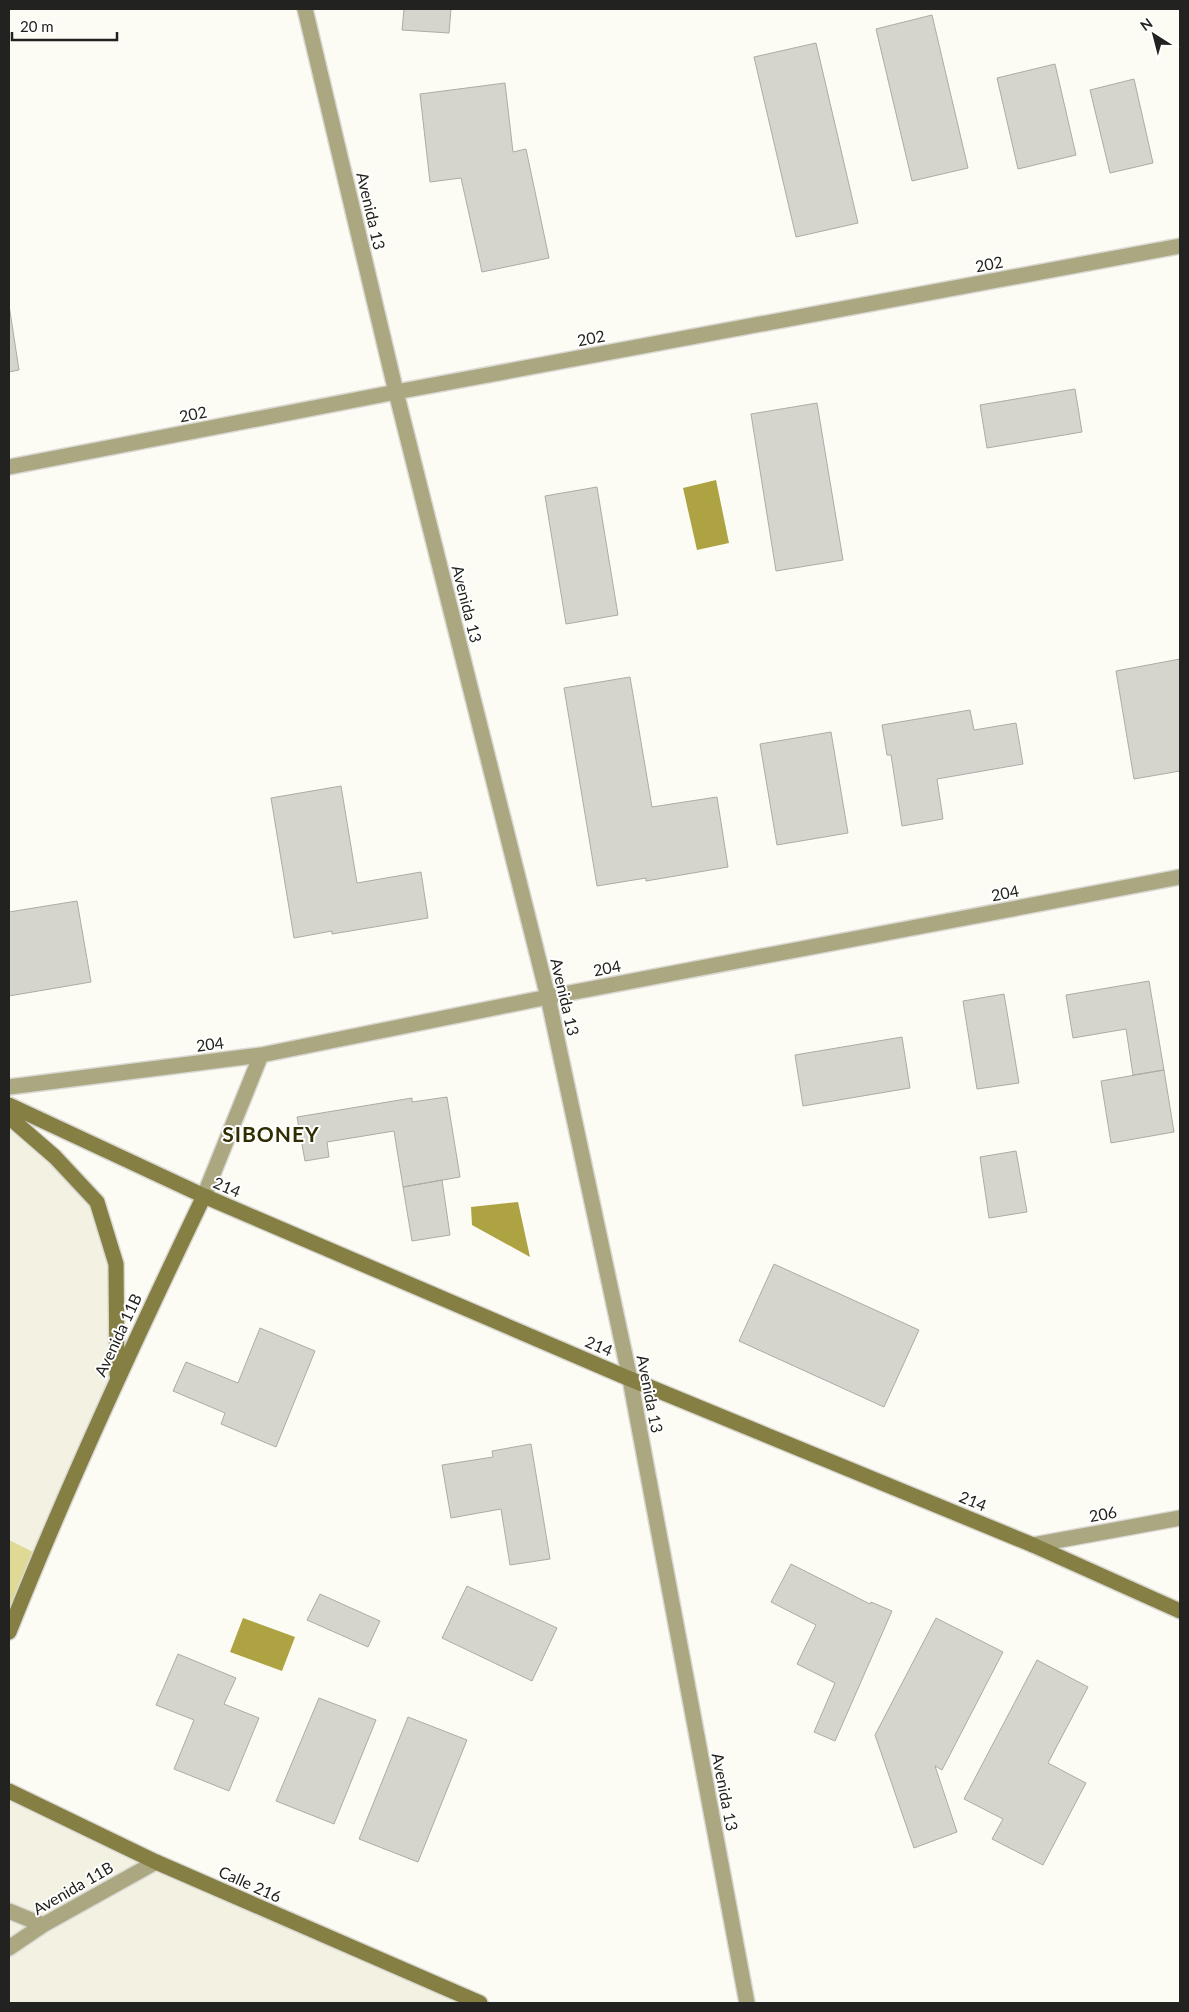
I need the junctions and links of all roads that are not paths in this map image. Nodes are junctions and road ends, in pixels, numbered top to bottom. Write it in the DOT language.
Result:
graph roads {
  1 [pos="305,9"];
  2 [pos="1180,246"];
  3 [pos="396,392"];
  4 [pos="9,468"];
  5 [pos="1180,877"];
  6 [pos="548,997"];
  7 [pos="261,1055"];
  8 [pos="9,1087"];
  9 [pos="9,1105"];
  10 [pos="9,1117"];
  11 [pos="204,1196"];
  12 [pos="117,1378"];
  13 [pos="630,1378"];
  14 [pos="1180,1518"];
  15 [pos="1032,1545"];
  16 [pos="1180,1610"];
  17 [pos="9,1632"];
  18 [pos="9,1791"];
  19 [pos="156,1862"];
  20 [pos="9,1911"];
  21 [pos="43,1925"];
  22 [pos="9,1948"];
  23 [pos="480,2003"];
  24 [pos="747,2003"];
  1 -- 3 [label="street, Avenida 13"];
  2 -- 3 [label="street, 202"];
  3 -- 4 [label="street, 202"];
  3 -- 6 [label="street, Avenida 13"];
  5 -- 6 [label="street, 204"];
  6 -- 7 [label="street, 204"];
  6 -- 13 [label="street, Avenida 13"];
  7 -- 8 [label="street, 204"];
  7 -- 11 [label="street, Avenida 11B"];
  9 -- 11 [label="street, 214"];
  10 -- 12 [label="street"];
  11 -- 12 [label="street, Avenida 11B"];
  11 -- 13 [label="street, 214"];
  12 -- 17 [label="street, Avenida 11B"];
  13 -- 15 [label="street, 214"];
  13 -- 24 [label="street, Avenida 13"];
  14 -- 15 [label="street, 206"];
  15 -- 16 [label="street, 214"];
  18 -- 19 [label="street, Calle 216"];
  19 -- 21 [label="street, Avenida 11B"];
  19 -- 23 [label="street, Calle 216"];
  20 -- 21 [label="street"];
  21 -- 22 [label="street, Avenida 11B"];
}
